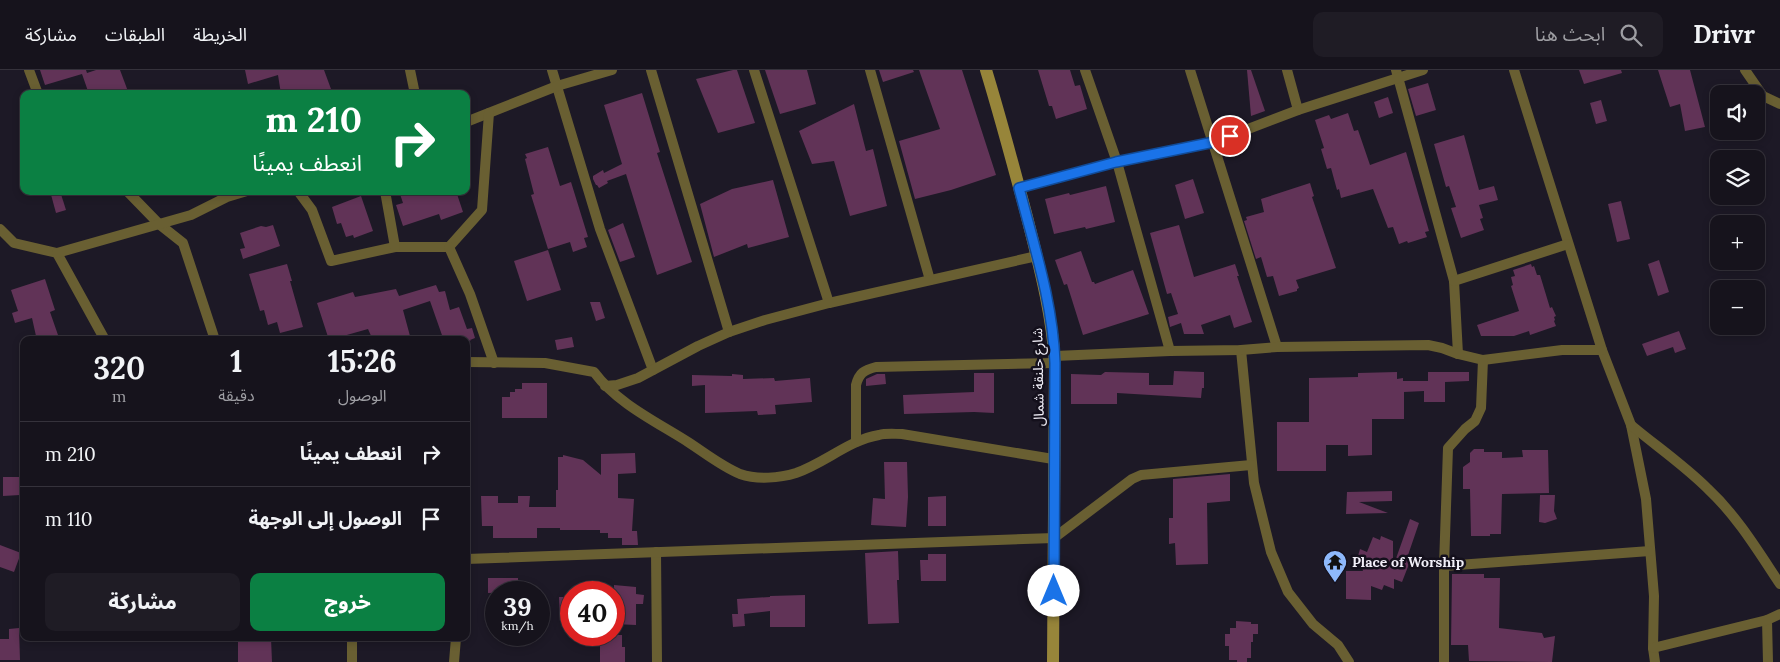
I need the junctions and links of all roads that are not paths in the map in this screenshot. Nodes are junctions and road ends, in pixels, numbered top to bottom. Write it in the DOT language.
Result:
graph roads {
  1 [pos="29,70"];
  2 [pos="410,70"];
  3 [pos="552,70"];
  4 [pos="612,70"];
  5 [pos="651,70"];
  6 [pos="754,70"];
  7 [pos="870,70"];
  8 [pos="986,70"];
  9 [pos="1085,70"];
  10 [pos="1190,70"];
  11 [pos="1287,70"];
  12 [pos="1423,70"];
  13 [pos="1514,70"];
  14 [pos="1745,70"];
  15 [pos="1397,74"];
  16 [pos="557,86"];
  17 [pos="36,90"];
  18 [pos="414,90"];
  19 [pos="1780,104"];
  20 [pos="1298,110"];
  21 [pos="489,113"];
  22 [pos="470,120"];
  23 [pos="1214,142"];
  24 [pos="1116,162"];
  25 [pos="1019,188"];
  26 [pos="131,195"];
  27 [pos="231,195"];
  28 [pos="301,195"];
  29 [pos="386,195"];
  30 [pos="159,224"];
  31 [pos="0,230"];
  32 [pos="1568,244"];
  33 [pos="449,247"];
  34 [pos="395,248"];
  35 [pos="57,252"];
  36 [pos="1037,256"];
  37 [pos="930,280"];
  38 [pos="1454,281"];
  39 [pos="829,303"];
  40 [pos="729,332"];
  41 [pos="103,336"];
  42 [pos="214,336"];
  43 [pos="1277,347"];
  44 [pos="1241,350"];
  45 [pos="1602,350"];
  46 [pos="1170,351"];
  47 [pos="1458,354"];
  48 [pos="1055,359"];
  49 [pos="1484,360"];
  50 [pos="470,362"];
  51 [pos="494,363"];
  52 [pos="653,370"];
  53 [pos="605,386"];
  54 [pos="1631,425"];
  55 [pos="856,442"];
  56 [pos="1054,459"];
  57 [pos="1251,465"];
  58 [pos="1054,538"];
  59 [pos="656,552"];
  60 [pos="1650,552"];
  61 [pos="470,559"];
  62 [pos="1444,566"];
  63 [pos="1780,584"];
  64 [pos="1780,614"];
  65 [pos="1767,620"];
  66 [pos="352,641"];
  67 [pos="456,641"];
  68 [pos="1653,648"];
  69 [pos="352,662"];
  70 [pos="454,662"];
  71 [pos="657,662"];
  72 [pos="1053,662"];
  73 [pos="1349,662"];
  74 [pos="1444,662"];
  75 [pos="1655,662"];
  76 [pos="1768,662"];
  1 -- 17 [label="street"];
  2 -- 18 [label="street"];
  3 -- 16 [label="street"];
  4 -- 16 [label="street"];
  5 -- 40 [label="street"];
  6 -- 39 [label="street"];
  7 -- 37 [label="street"];
  8 -- 25 [label="street, شارع حلنقة شمال"];
  9 -- 24 [label="street"];
  10 -- 23 [label="street"];
  11 -- 20 [label="street"];
  12 -- 15 [label="street"];
  13 -- 32 [label="street"];
  14 -- 19 [label="street"];
  15 -- 20 [label="street"];
  15 -- 38 [label="street"];
  16 -- 21 [label="street"];
  16 -- 52 [label="street"];
  20 -- 23 [label="street"];
  21 -- 22 [label="street"];
  21 -- 33 [label="street"];
  23 -- 24 [label="street"];
  23 -- 43 [label="street"];
  24 -- 25 [label="street"];
  24 -- 46 [label="street"];
  25 -- 36 [label="street, شارع حلنقة شمال"];
  26 -- 30 [label="street"];
  27 -- 30 [label="street"];
  28 -- 34 [label="street"];
  29 -- 34 [label="street"];
  30 -- 35 [label="street"];
  30 -- 42 [label="street"];
  31 -- 35 [label="street"];
  32 -- 38 [label="street"];
  32 -- 45 [label="street"];
  33 -- 34 [label="street"];
  33 -- 51 [label="street"];
  35 -- 41 [label="street"];
  36 -- 37 [label="street"];
  36 -- 48 [label="street, شارع حلنقة شمال"];
  37 -- 39 [label="street"];
  38 -- 47 [label="street"];
  39 -- 40 [label="street"];
  40 -- 52 [label="street"];
  43 -- 44 [label="street"];
  43 -- 47 [label="street"];
  44 -- 46 [label="street"];
  44 -- 57 [label="street"];
  45 -- 49 [label="street"];
  45 -- 54 [label="street"];
  46 -- 48 [label="street"];
  47 -- 49 [label="street"];
  48 -- 55 [label="street"];
  48 -- 56 [label="street, شارع حلنقة شمال"];
  49 -- 62 [label="street"];
  50 -- 51 [label="street"];
  51 -- 53 [label="street"];
  52 -- 53 [label="street"];
  53 -- 55 [label="street"];
  54 -- 60 [label="street"];
  54 -- 63 [label="street"];
  55 -- 56 [label="street"];
  56 -- 58 [label="street, شارع حلنقة شمال"];
  57 -- 58 [label="street"];
  57 -- 73 [label="street"];
  58 -- 59 [label="street"];
  58 -- 72 [label="street, شارع حلنقة شمال"];
  59 -- 61 [label="street"];
  59 -- 71 [label="street"];
  60 -- 62 [label="street"];
  60 -- 68 [label="street"];
  62 -- 74 [label="street"];
  64 -- 65 [label="street"];
  65 -- 68 [label="street"];
  65 -- 76 [label="street"];
  66 -- 69 [label="street"];
  67 -- 70 [label="street"];
  68 -- 75 [label="street"];
}
